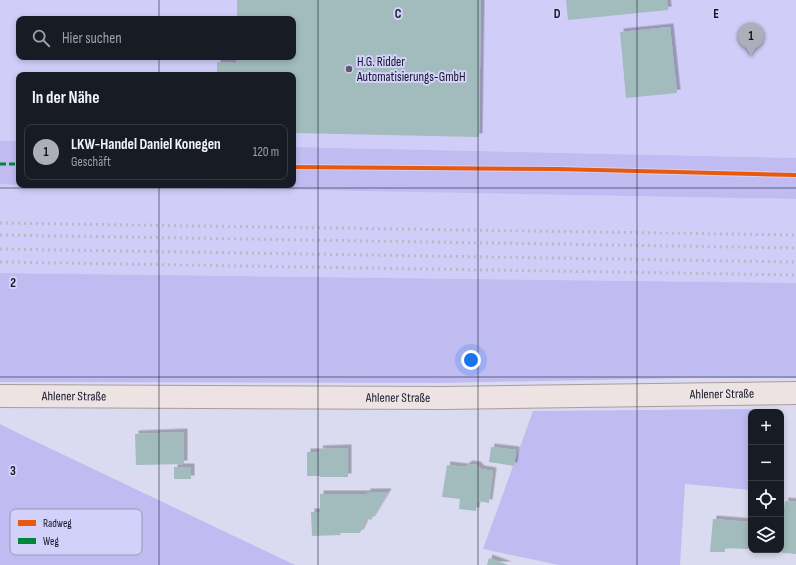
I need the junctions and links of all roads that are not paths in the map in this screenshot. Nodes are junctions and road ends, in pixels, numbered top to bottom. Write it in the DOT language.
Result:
graph roads {
  1 [pos="796,393"];
  2 [pos="0,396"];
  1 -- 2 [label="main road, Ahlener Straße"];
}
